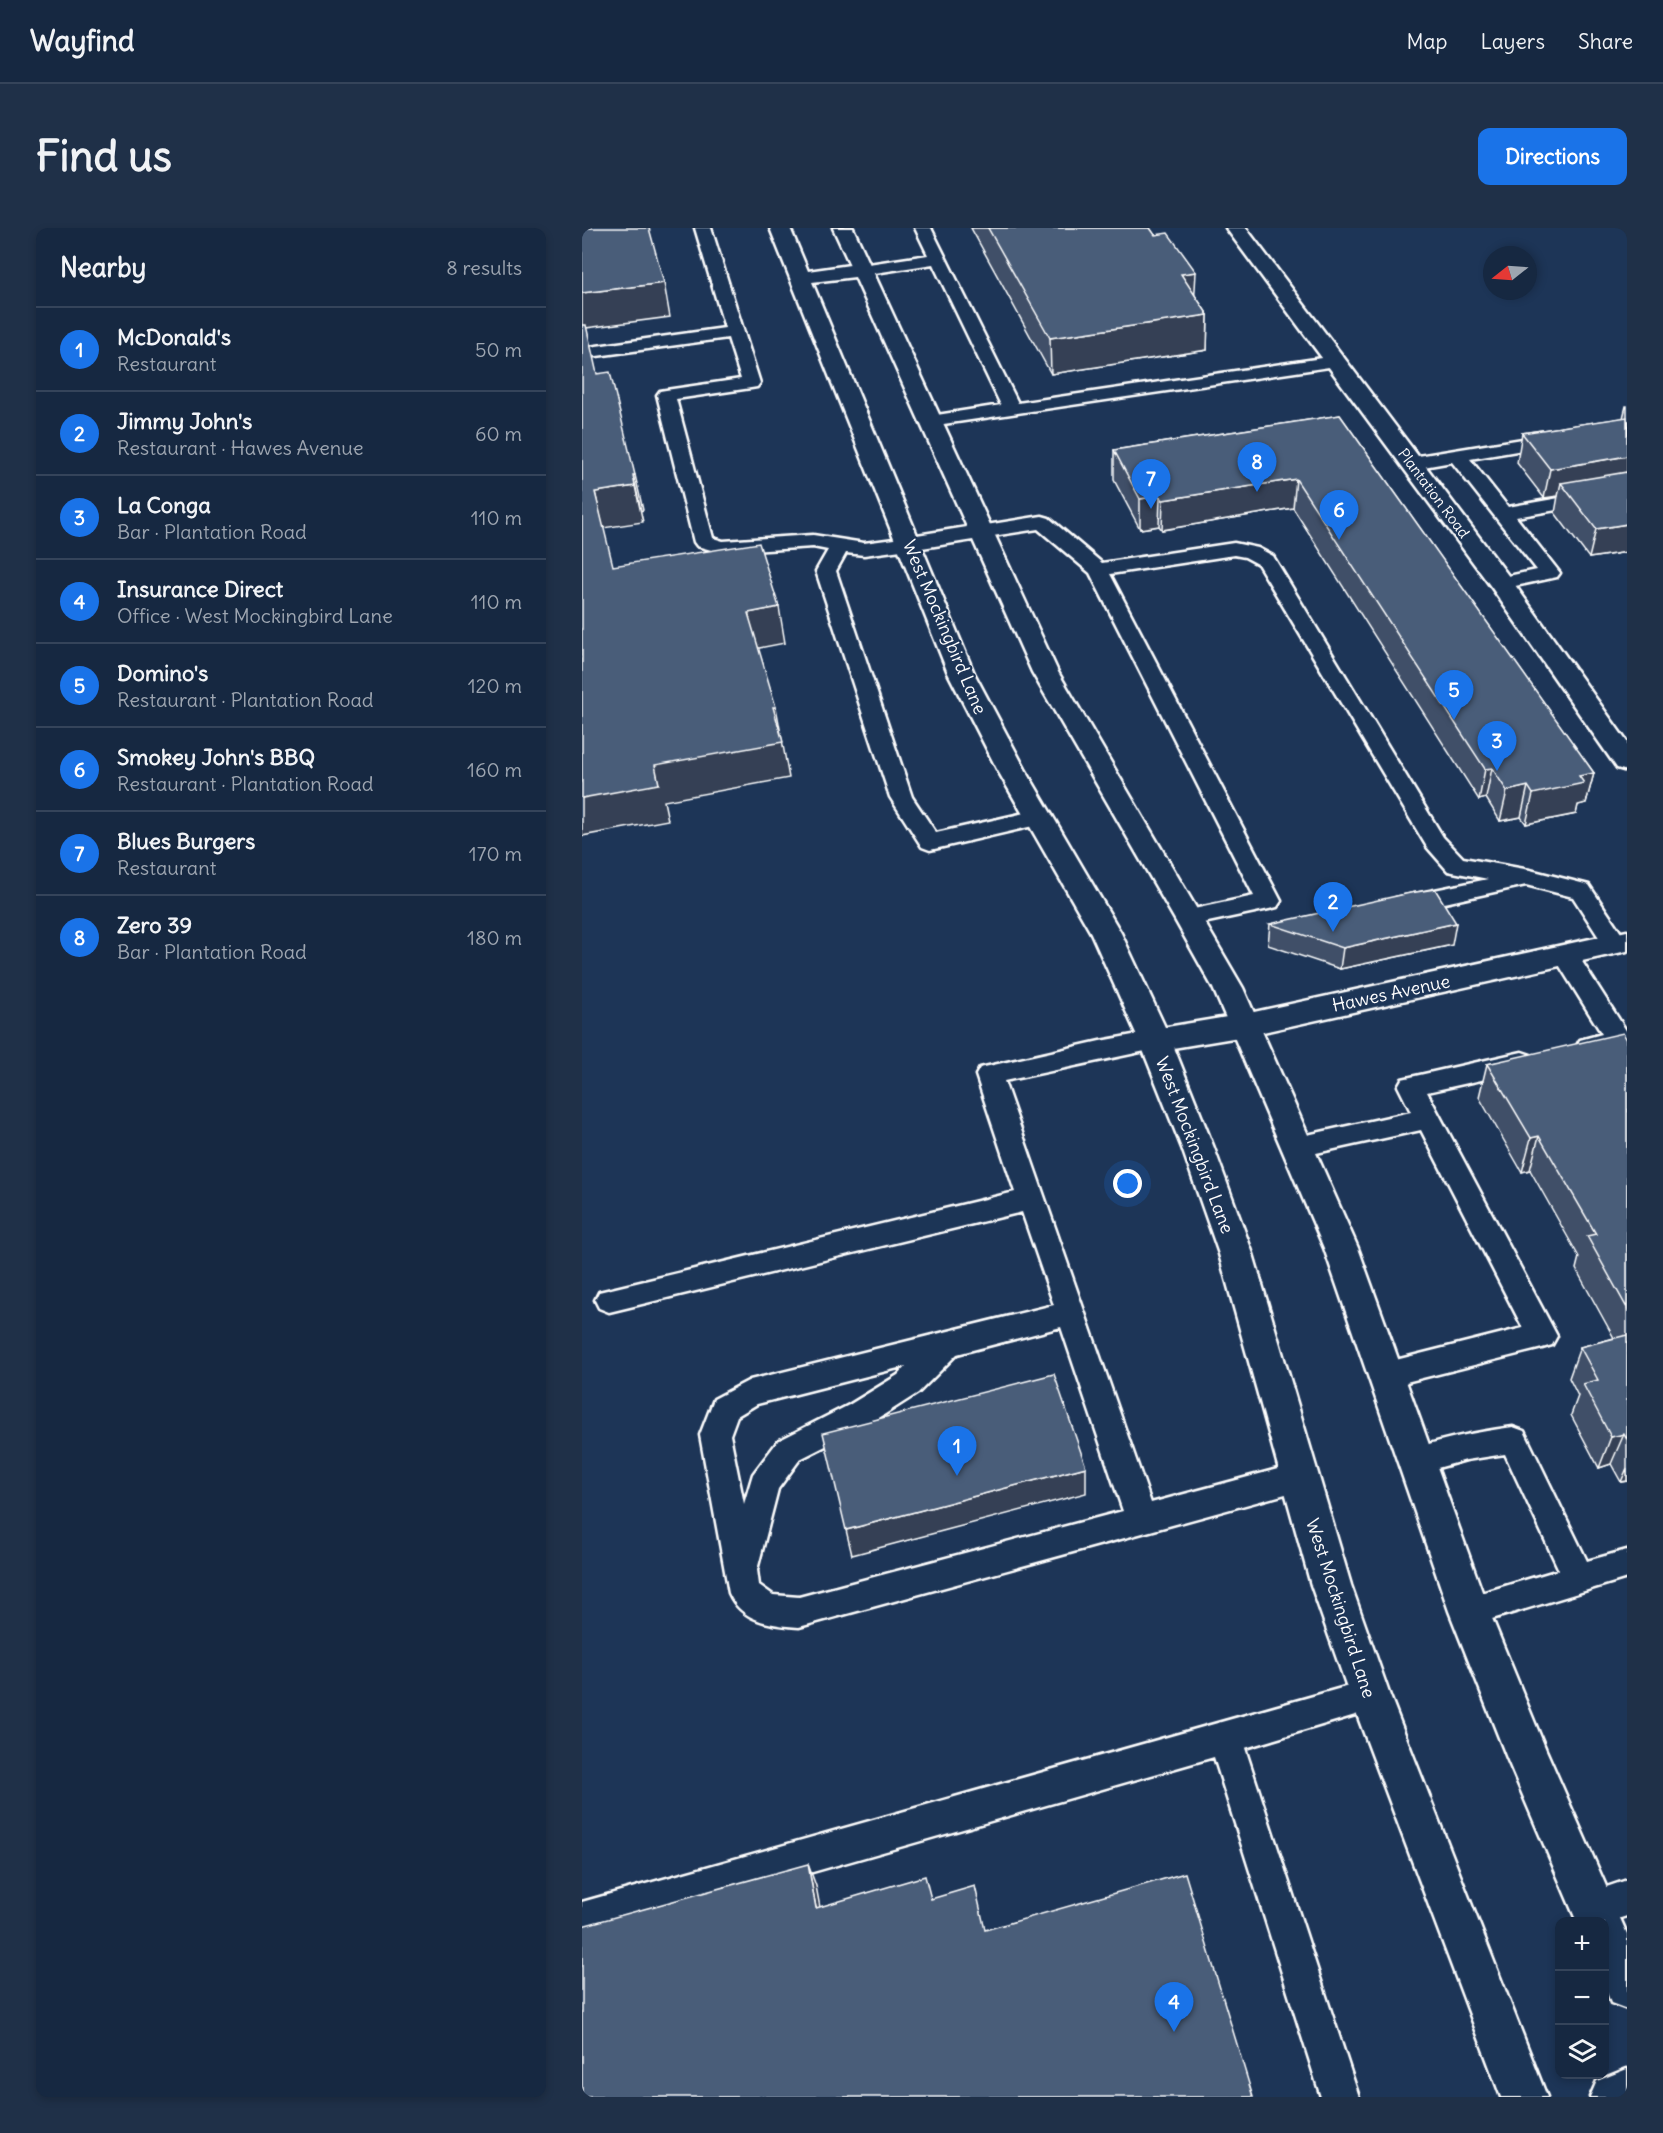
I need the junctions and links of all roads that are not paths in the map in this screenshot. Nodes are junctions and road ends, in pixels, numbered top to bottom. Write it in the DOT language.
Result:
graph roads {
  1 [pos="703,228"];
  2 [pos="780,228"];
  3 [pos="843,228"];
  4 [pos="923,228"];
  5 [pos="1236,228"];
  6 [pos="938,258"];
  7 [pos="862,270"];
  8 [pos="800,278"];
  9 [pos="734,332"];
  10 [pos="582,352"];
  11 [pos="1336,361"];
  12 [pos="1012,409"];
  13 [pos="930,421"];
  14 [pos="1627,427"];
  15 [pos="1457,456"];
  16 [pos="1412,463"];
  17 [pos="1627,492"];
  18 [pos="1501,514"];
  19 [pos="980,532"];
  20 [pos="909,543"];
  21 [pos="840,547"];
  22 [pos="1098,570"];
  23 [pos="1501,583"];
  24 [pos="1627,762"];
  25 [pos="1038,818"];
  26 [pos="1530,878"];
  27 [pos="1269,901"];
  28 [pos="1384,908"];
  29 [pos="1189,918"];
  30 [pos="1282,924"];
  31 [pos="1622,943"];
  32 [pos="1565,955"];
  33 [pos="1245,1025"];
  34 [pos="1155,1040"];
  35 [pos="1428,1118"];
  36 [pos="1298,1147"];
  37 [pos="1032,1199"];
  38 [pos="609,1300"];
  39 [pos="1071,1313"];
  40 [pos="948,1344"];
  41 [pos="1386,1374"];
  42 [pos="1416,1461"];
  43 [pos="1300,1477"];
  44 [pos="1141,1519"];
  45 [pos="1627,1564"];
  46 [pos="742,1574"];
  47 [pos="1579,1579"];
  48 [pos="1469,1611"];
  49 [pos="1370,1696"];
  50 [pos="1225,1737"];
  51 [pos="1606,1916"];
  52 [pos="582,1920"];
  53 [pos="1627,1987"];
  54 [pos="1627,2092"];
  55 [pos="1340,2097"];
  56 [pos="1524,2097"];
  57 [pos="1613,2097"];
  1 -- 9 [label="lane"];
  2 -- 8 [label="main road, West Mockingbird Lane"];
  3 -- 7 [label="main road"];
  4 -- 6 [label="lane"];
  5 -- 11 [label="main road, Plantation Road"];
  6 -- 7 [label="lane"];
  6 -- 12 [label="lane"];
  7 -- 8 [label="main road"];
  7 -- 13 [label="main road"];
  8 -- 20 [label="main road, West Mockingbird Lane"];
  9 -- 10 [label="lane"];
  9 -- 21 [label="lane"];
  11 -- 12 [label="lane"];
  11 -- 16 [label="main road, Plantation Road"];
  12 -- 13 [label="lane"];
  13 -- 19 [label="main road"];
  14 -- 15 [label="lane"];
  15 -- 16 [label="lane"];
  15 -- 18 [label="lane"];
  16 -- 23 [label="main road, Plantation Road"];
  17 -- 18 [label="lane"];
  18 -- 23 [label="lane"];
  19 -- 20 [label="main road"];
  19 -- 22 [label="lane"];
  19 -- 29 [label="main road"];
  20 -- 21 [label="lane"];
  20 -- 25 [label="main road, West Mockingbird Lane"];
  21 -- 25 [label="lane"];
  22 -- 26 [label="lane"];
  22 -- 27 [label="lane"];
  23 -- 24 [label="main road, Plantation Road"];
  25 -- 34 [label="main road, West Mockingbird Lane"];
  26 -- 28 [label="lane"];
  26 -- 31 [label="lane"];
  27 -- 29 [label="lane"];
  27 -- 30 [label="lane"];
  29 -- 33 [label="main road"];
  31 -- 32 [label="main road, Hawes Avenue"];
  32 -- 33 [label="main road, Hawes Avenue"];
  32 -- 35 [label="lane"];
  33 -- 34 [label="main road, Hawes Avenue"];
  33 -- 36 [label="main road"];
  34 -- 37 [label="lane"];
  34 -- 43 [label="main road, West Mockingbird Lane"];
  35 -- 36 [label="lane"];
  35 -- 41 [label="lane"];
  36 -- 41 [label="main road"];
  37 -- 38 [label="lane"];
  37 -- 39 [label="lane"];
  39 -- 40 [label="lane"];
  39 -- 44 [label="lane"];
  40 -- 46 [label="lane"];
  40 -- 46 [label="lane"];
  41 -- 42 [label="main road"];
  42 -- 47 [label="lane"];
  42 -- 48 [label="main road"];
  43 -- 44 [label="lane"];
  43 -- 49 [label="main road, West Mockingbird Lane"];
  44 -- 46 [label="lane"];
  45 -- 47 [label="lane"];
  47 -- 48 [label="lane"];
  48 -- 51 [label="main road"];
  49 -- 50 [label="lane"];
  49 -- 56 [label="main road, West Mockingbird Lane"];
  50 -- 52 [label="lane"];
  50 -- 55 [label="lane"];
  51 -- 53 [label="main road"];
  54 -- 57 [label="main road"];
}
